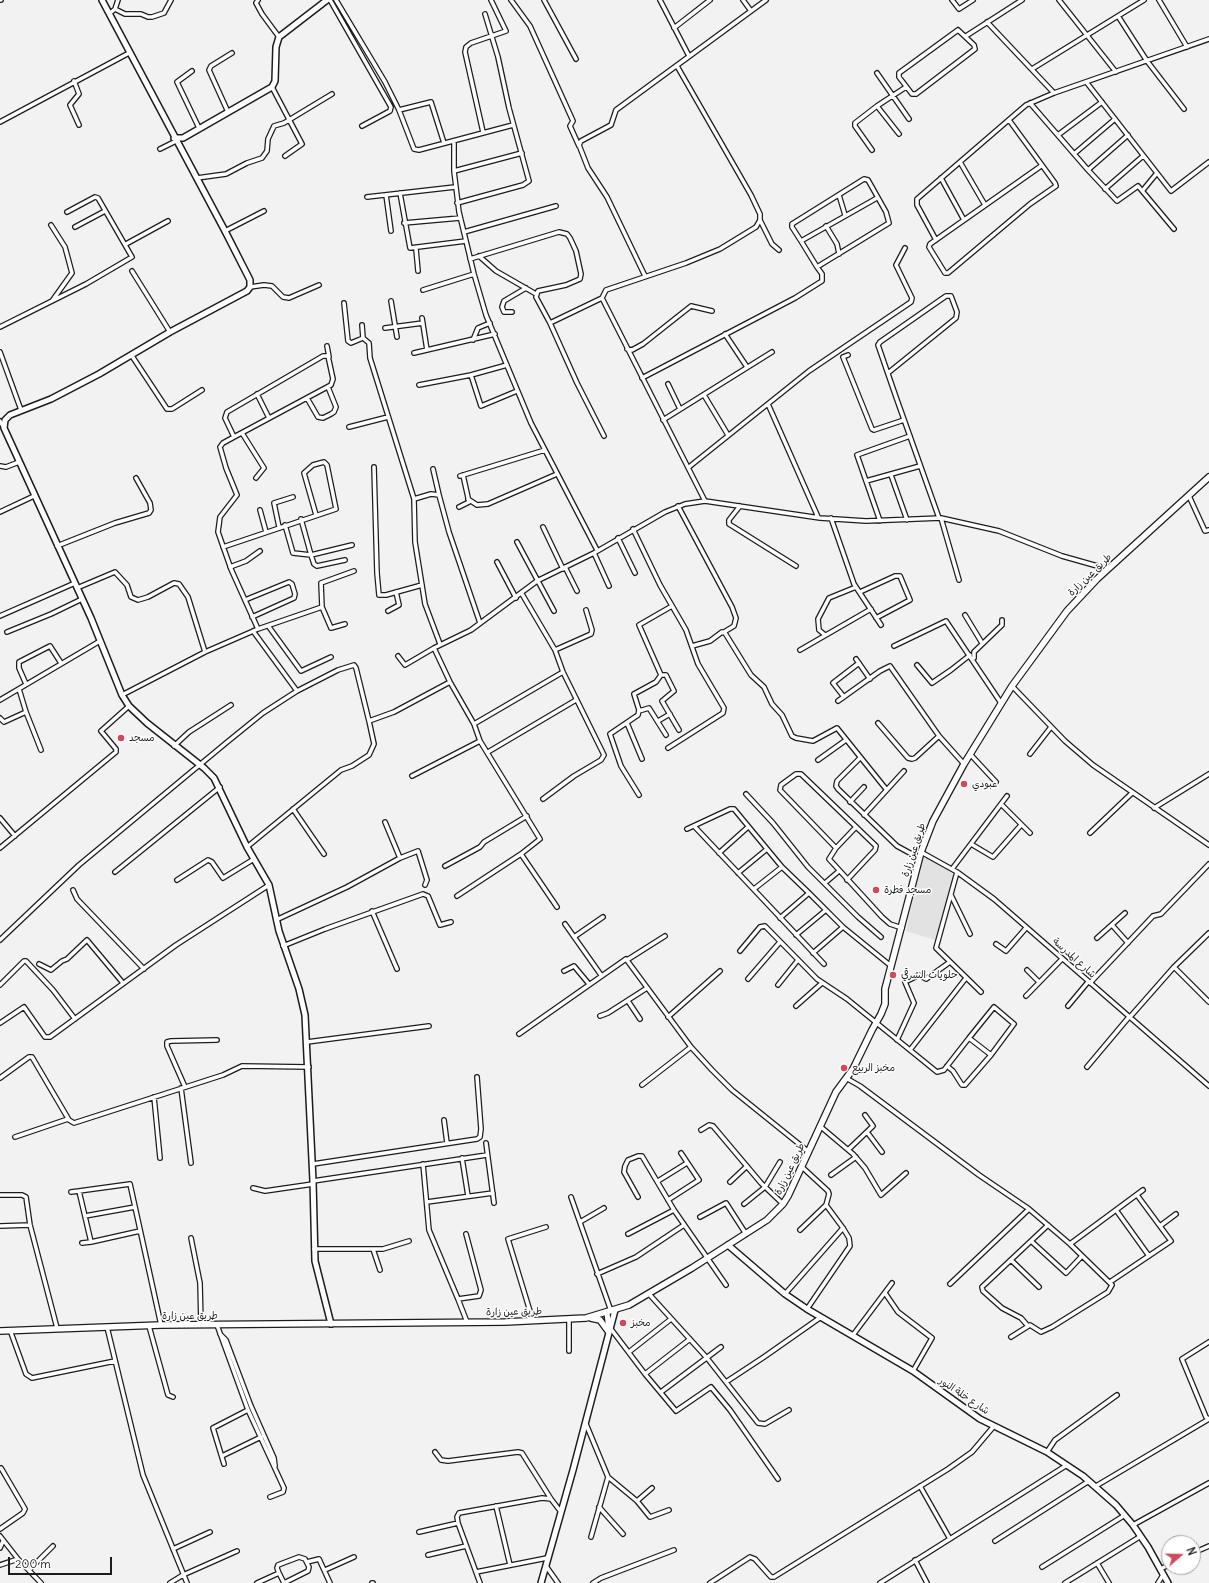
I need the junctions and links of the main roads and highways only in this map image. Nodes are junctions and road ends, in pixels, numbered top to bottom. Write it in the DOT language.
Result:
graph roads {
  1 [pos="102,0"];
  2 [pos="328,0"];
  3 [pos="183,138"];
  4 [pos="175,139"];
  5 [pos="180,148"];
  6 [pos="1209,477"];
  7 [pos="728,1244"];
  8 [pos="611,1311"];
  9 [pos="586,1318"];
  10 [pos="331,1324"];
  11 [pos="0,1331"];
  12 [pos="610,1331"];
  13 [pos="541,1583"];
  14 [pos="1168,1583"];
  1 -- 4 [label="main road"];
  2 -- 3 [label="main road"];
  3 -- 4 [label="main road"];
  3 -- 5 [label="main road"];
  4 -- 5 [label="main road"];
  5 -- 10 [label="main road"];
  6 -- 7 [label="main road, طريق عين زارة"];
  7 -- 8 [label="main road, طريق عين زارة"];
  7 -- 14 [label="main road, شارع خلة النور"];
  8 -- 9 [label="main road, طريق عين زارة"];
  8 -- 12 [label="main road"];
  8 -- 12 [label="main road"];
  9 -- 10 [label="main road, طريق عين زارة"];
  9 -- 12 [label="main road"];
  10 -- 11 [label="main road, طريق عين زارة"];
  12 -- 13 [label="main road"];
}
